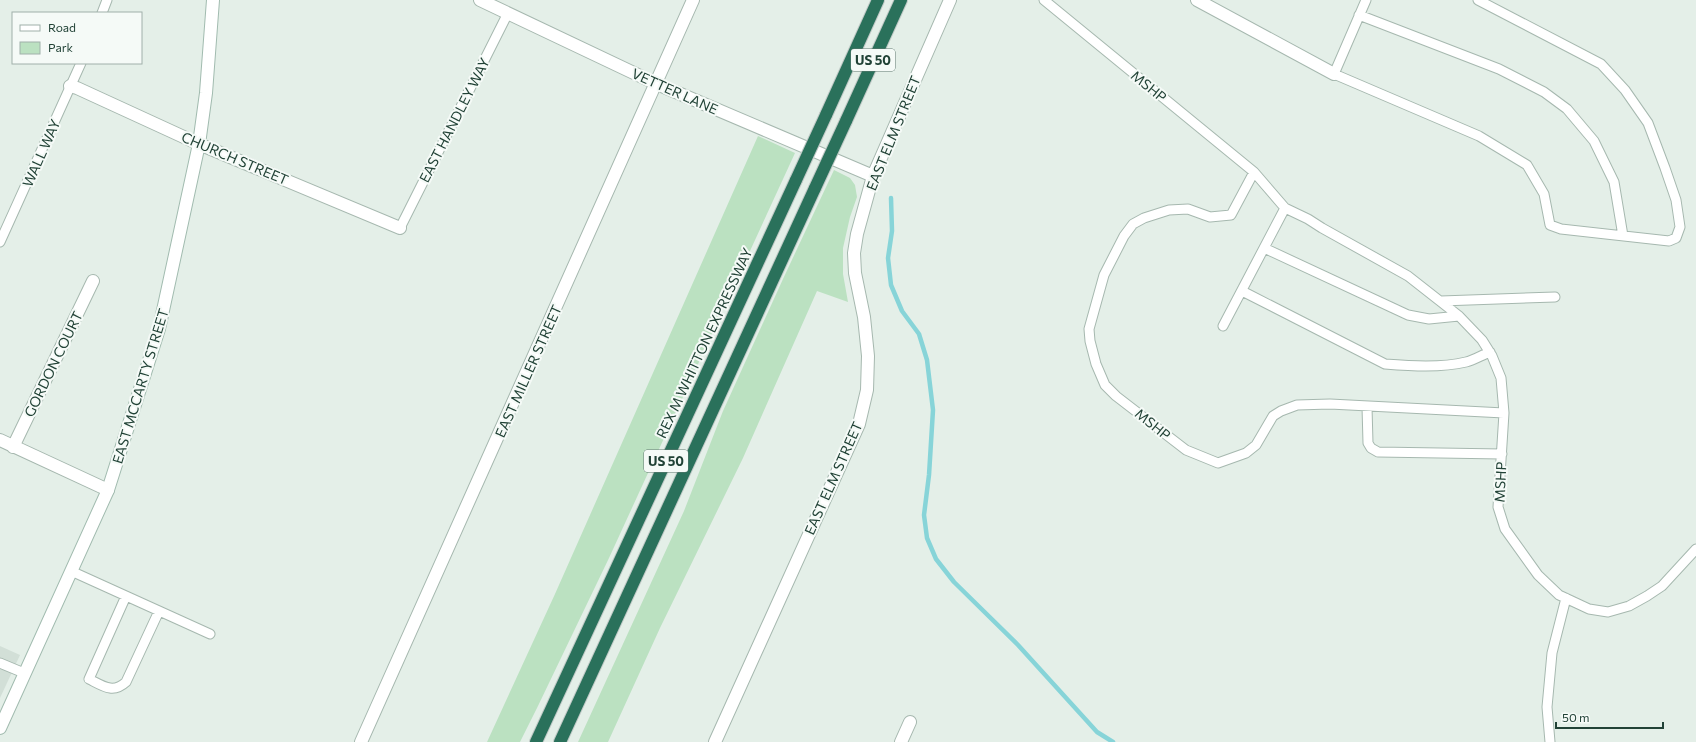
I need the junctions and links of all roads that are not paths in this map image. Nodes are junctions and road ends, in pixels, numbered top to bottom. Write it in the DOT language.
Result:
graph roads {
  1 [pos="107,0"];
  2 [pos="213,0"];
  3 [pos="480,0"];
  4 [pos="693,0"];
  5 [pos="878,0"];
  6 [pos="901,0"];
  7 [pos="950,0"];
  8 [pos="1044,0"];
  9 [pos="1197,0"];
  10 [pos="1366,0"];
  11 [pos="1478,0"];
  12 [pos="102,12"];
  13 [pos="508,13"];
  14 [pos="1359,15"];
  15 [pos="81,64"];
  16 [pos="1334,74"];
  17 [pos="657,84"];
  18 [pos="70,86"];
  19 [pos="198,144"];
  20 [pos="1254,172"];
  21 [pos="873,176"];
  22 [pos="1285,208"];
  23 [pos="400,228"];
  24 [pos="1623,236"];
  25 [pos="0,242"];
  26 [pos="1264,248"];
  27 [pos="93,281"];
  28 [pos="1242,291"];
  29 [pos="1555,298"];
  30 [pos="1441,301"];
  31 [pos="1459,316"];
  32 [pos="1223,326"];
  33 [pos="1490,352"];
  34 [pos="1367,407"];
  35 [pos="1504,413"];
  36 [pos="0,440"];
  37 [pos="12,447"];
  38 [pos="1502,454"];
  39 [pos="108,490"];
  40 [pos="1696,549"];
  41 [pos="71,571"];
  42 [pos="126,596"];
  43 [pos="1566,598"];
  44 [pos="159,611"];
  45 [pos="210,634"];
  46 [pos="0,662"];
  47 [pos="24,673"];
  48 [pos="910,722"];
  49 [pos="0,728"];
  50 [pos="361,742"];
  51 [pos="536,742"];
  52 [pos="560,742"];
  53 [pos="715,742"];
  54 [pos="901,742"];
  55 [pos="1550,742"];
  1 -- 12 [label="lane"];
  2 -- 19 [label="street, EAST MCCARTY STREET"];
  3 -- 13 [label="street, VETTER LANE"];
  4 -- 17 [label="street, EAST MILLER STREET"];
  5 -- 51 [label="highway, REX M WHITTON EXPRESSWAY / US 50, bridge"];
  6 -- 52 [label="highway, US 50, bridge"];
  7 -- 21 [label="street, EAST ELM STREET"];
  8 -- 20 [label="lane, MSHP"];
  9 -- 16 [label="street"];
  10 -- 14 [label="lane"];
  11 -- 24 [label="lane"];
  13 -- 17 [label="street, VETTER LANE"];
  13 -- 23 [label="lane, EAST HANDLEY WAY"];
  14 -- 16 [label="lane"];
  14 -- 24 [label="lane"];
  15 -- 18 [label="lane, WALL WAY"];
  16 -- 24 [label="lane"];
  17 -- 21 [label="street, VETTER LANE"];
  17 -- 50 [label="street, EAST MILLER STREET"];
  18 -- 19 [label="street, CHURCH STREET"];
  18 -- 25 [label="lane, WALL WAY"];
  19 -- 23 [label="street, CHURCH STREET"];
  19 -- 39 [label="street, EAST MCCARTY STREET"];
  20 -- 22 [label="lane, MSHP"];
  20 -- 34 [label="lane, MSHP"];
  21 -- 53 [label="street, EAST ELM STREET"];
  22 -- 26 [label="lane"];
  22 -- 30 [label="lane, MSHP"];
  26 -- 28 [label="lane"];
  26 -- 31 [label="lane"];
  27 -- 37 [label="street, GORDON COURT"];
  28 -- 32 [label="lane"];
  28 -- 33 [label="lane"];
  29 -- 30 [label="lane"];
  30 -- 31 [label="lane, MSHP"];
  31 -- 33 [label="lane, MSHP"];
  33 -- 35 [label="lane, MSHP"];
  34 -- 35 [label="lane, MSHP"];
  34 -- 38 [label="lane"];
  35 -- 38 [label="lane, MSHP"];
  36 -- 37 [label="street"];
  37 -- 39 [label="street"];
  38 -- 43 [label="lane, MSHP"];
  39 -- 41 [label="street, EAST MCCARTY STREET"];
  40 -- 43 [label="lane, MSHP"];
  41 -- 42 [label="lane"];
  41 -- 47 [label="street, EAST MCCARTY STREET"];
  42 -- 44 [label="lane"];
  42 -- 44 [label="lane"];
  43 -- 55 [label="lane"];
  44 -- 45 [label="lane"];
  46 -- 47 [label="lane"];
  47 -- 49 [label="street, EAST MCCARTY STREET"];
  48 -- 54 [label="street"];
}
